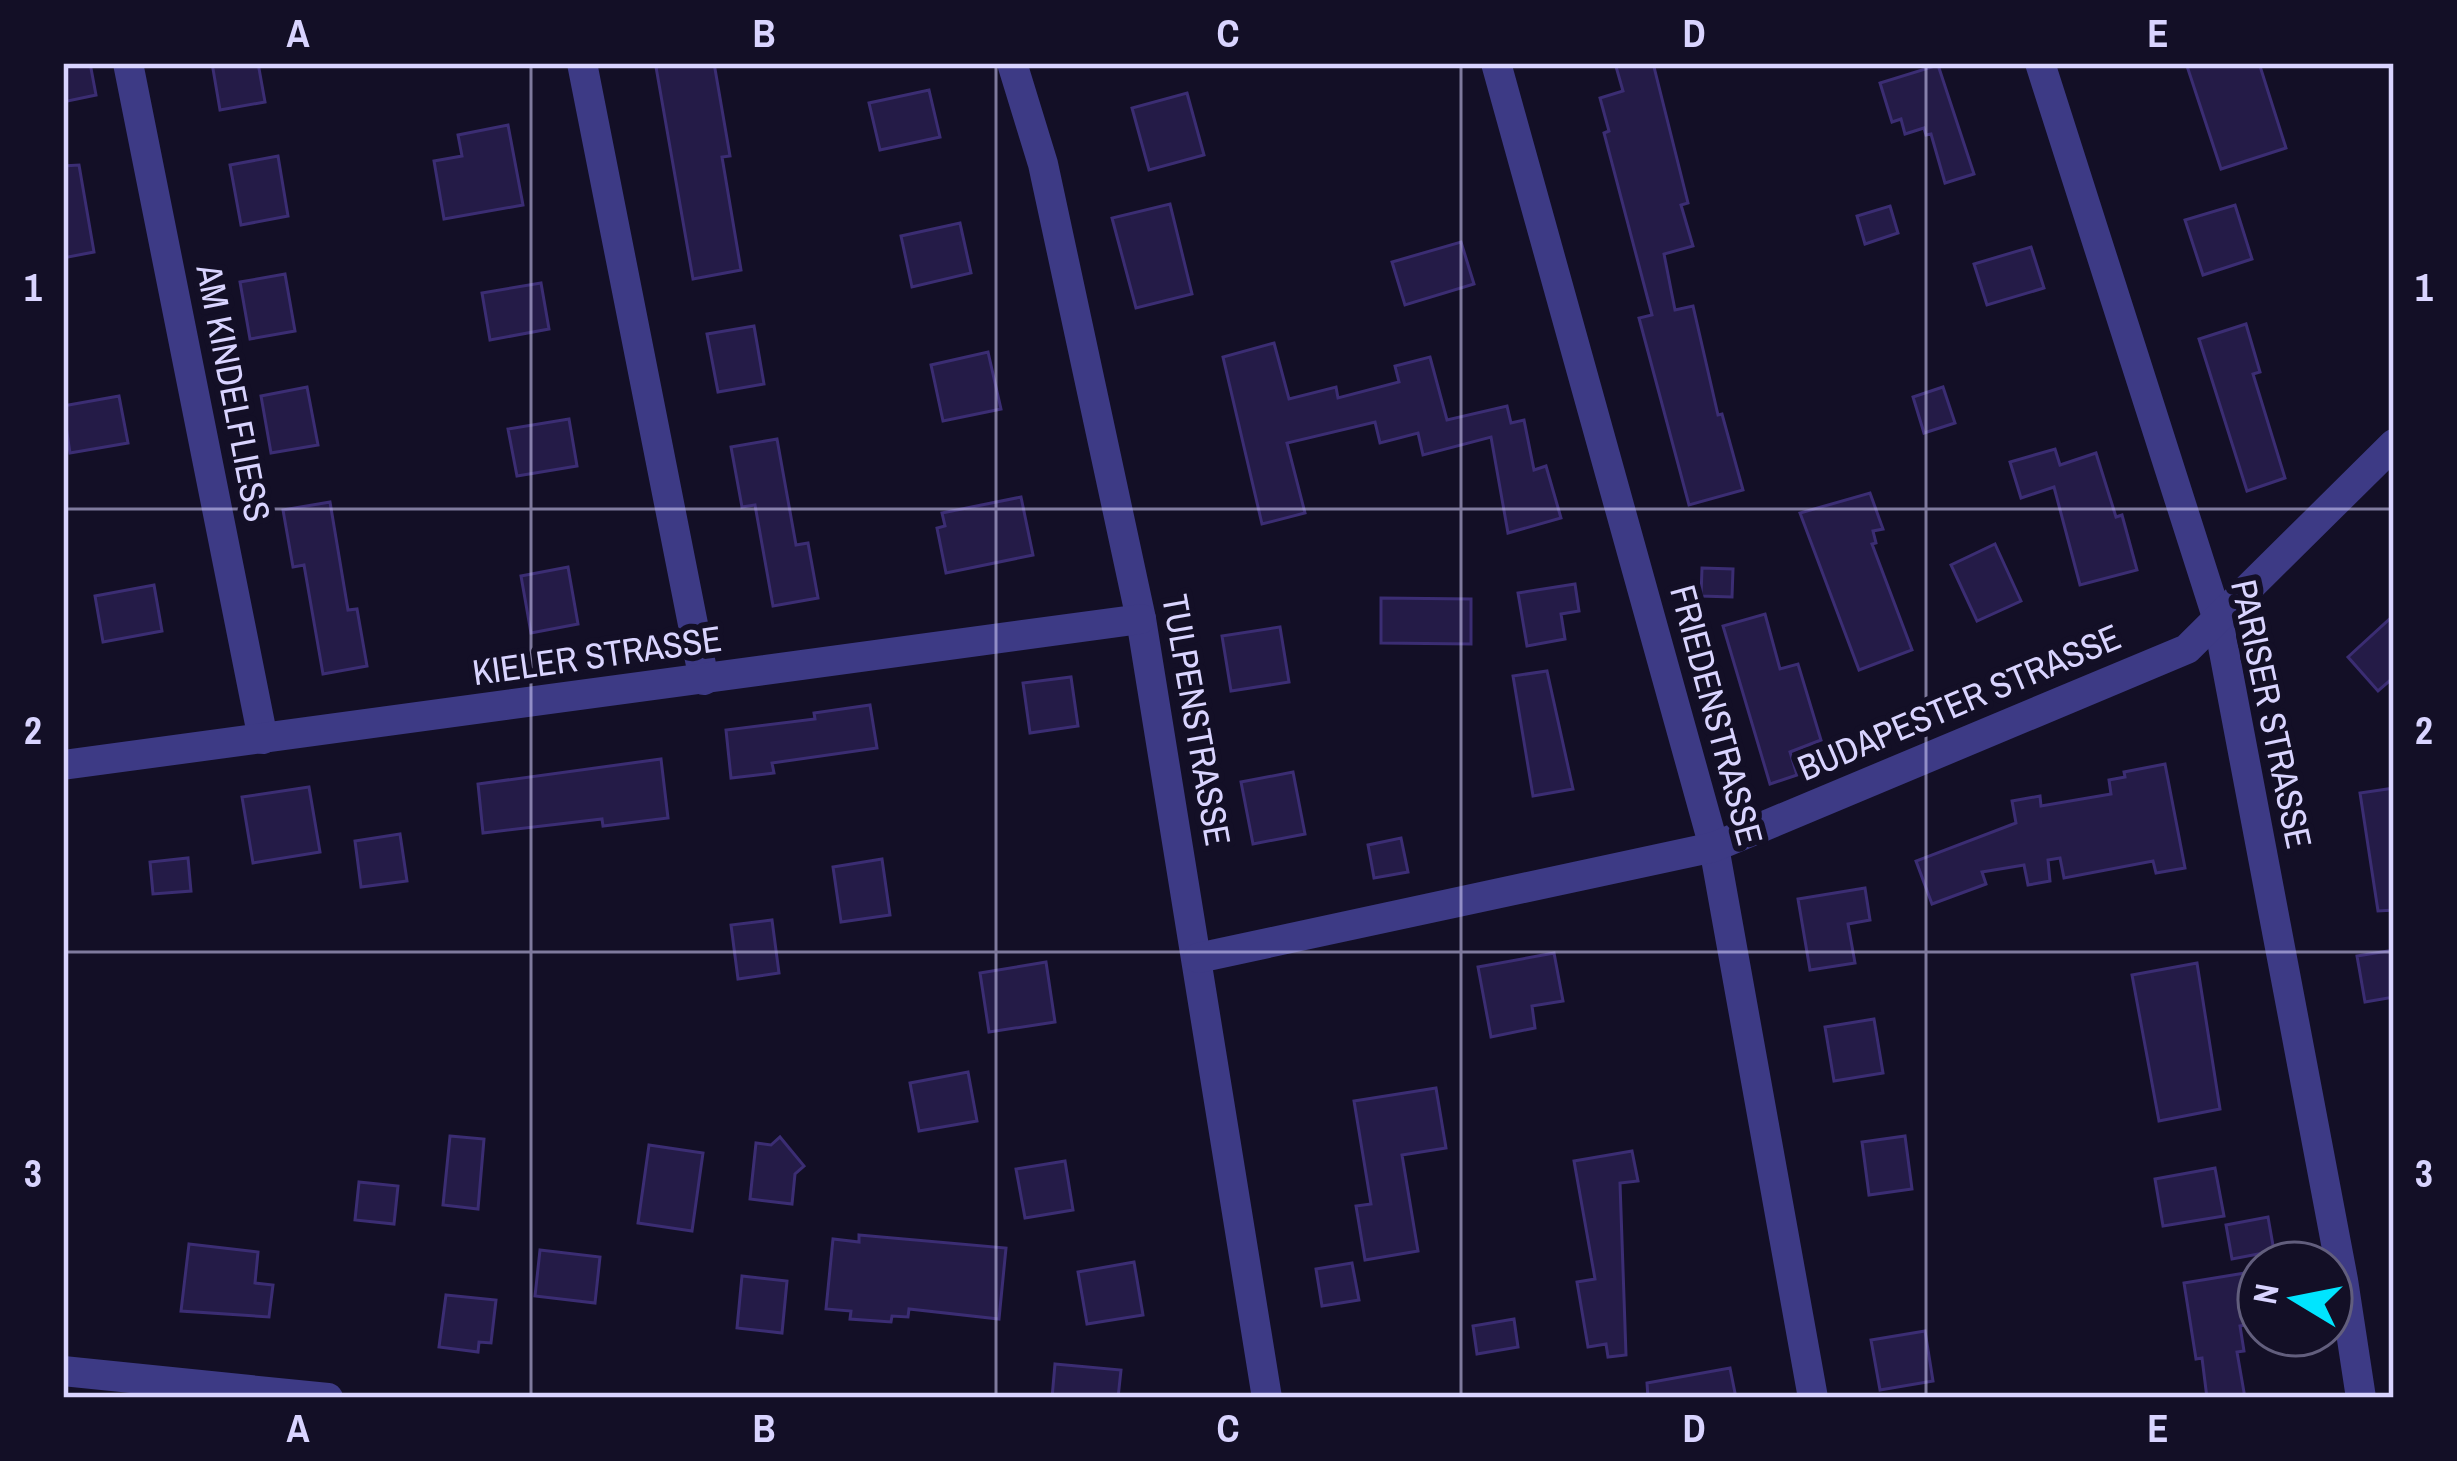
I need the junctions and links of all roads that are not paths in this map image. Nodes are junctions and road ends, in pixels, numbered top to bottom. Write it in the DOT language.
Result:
graph roads {
  1 [pos="128,63"];
  2 [pos="582,63"];
  3 [pos="1012,63"];
  4 [pos="1496,63"];
  5 [pos="2040,63"];
  6 [pos="2394,444"];
  7 [pos="1142,619"];
  8 [pos="2218,620"];
  9 [pos="704,680"];
  10 [pos="263,739"];
  11 [pos="63,765"];
  12 [pos="1714,847"];
  13 [pos="1198,958"];
  14 [pos="63,1370"];
  15 [pos="328,1398"];
  16 [pos="1267,1398"];
  17 [pos="1813,1398"];
  18 [pos="2362,1398"];
  1 -- 10 [label="street, AM KINDELFLIESS"];
  2 -- 9 [label="street"];
  3 -- 7 [label="street, TULPENSTRASSE"];
  4 -- 12 [label="street, FRIEDENSTRASSE"];
  5 -- 8 [label="street, PARISER STRASSE"];
  6 -- 8 [label="street, BUDAPESTER STRASSE"];
  7 -- 9 [label="street, KIELER STRASSE"];
  7 -- 13 [label="street, TULPENSTRASSE"];
  8 -- 12 [label="street, BUDAPESTER STRASSE"];
  8 -- 18 [label="street, PARISER STRASSE"];
  9 -- 10 [label="street, KIELER STRASSE"];
  10 -- 11 [label="street, KIELER STRASSE"];
  12 -- 13 [label="street, BUDAPESTER STRASSE"];
  12 -- 17 [label="street, FRIEDENSTRASSE"];
  13 -- 16 [label="street, TULPENSTRASSE"];
  14 -- 15 [label="street"];
}
